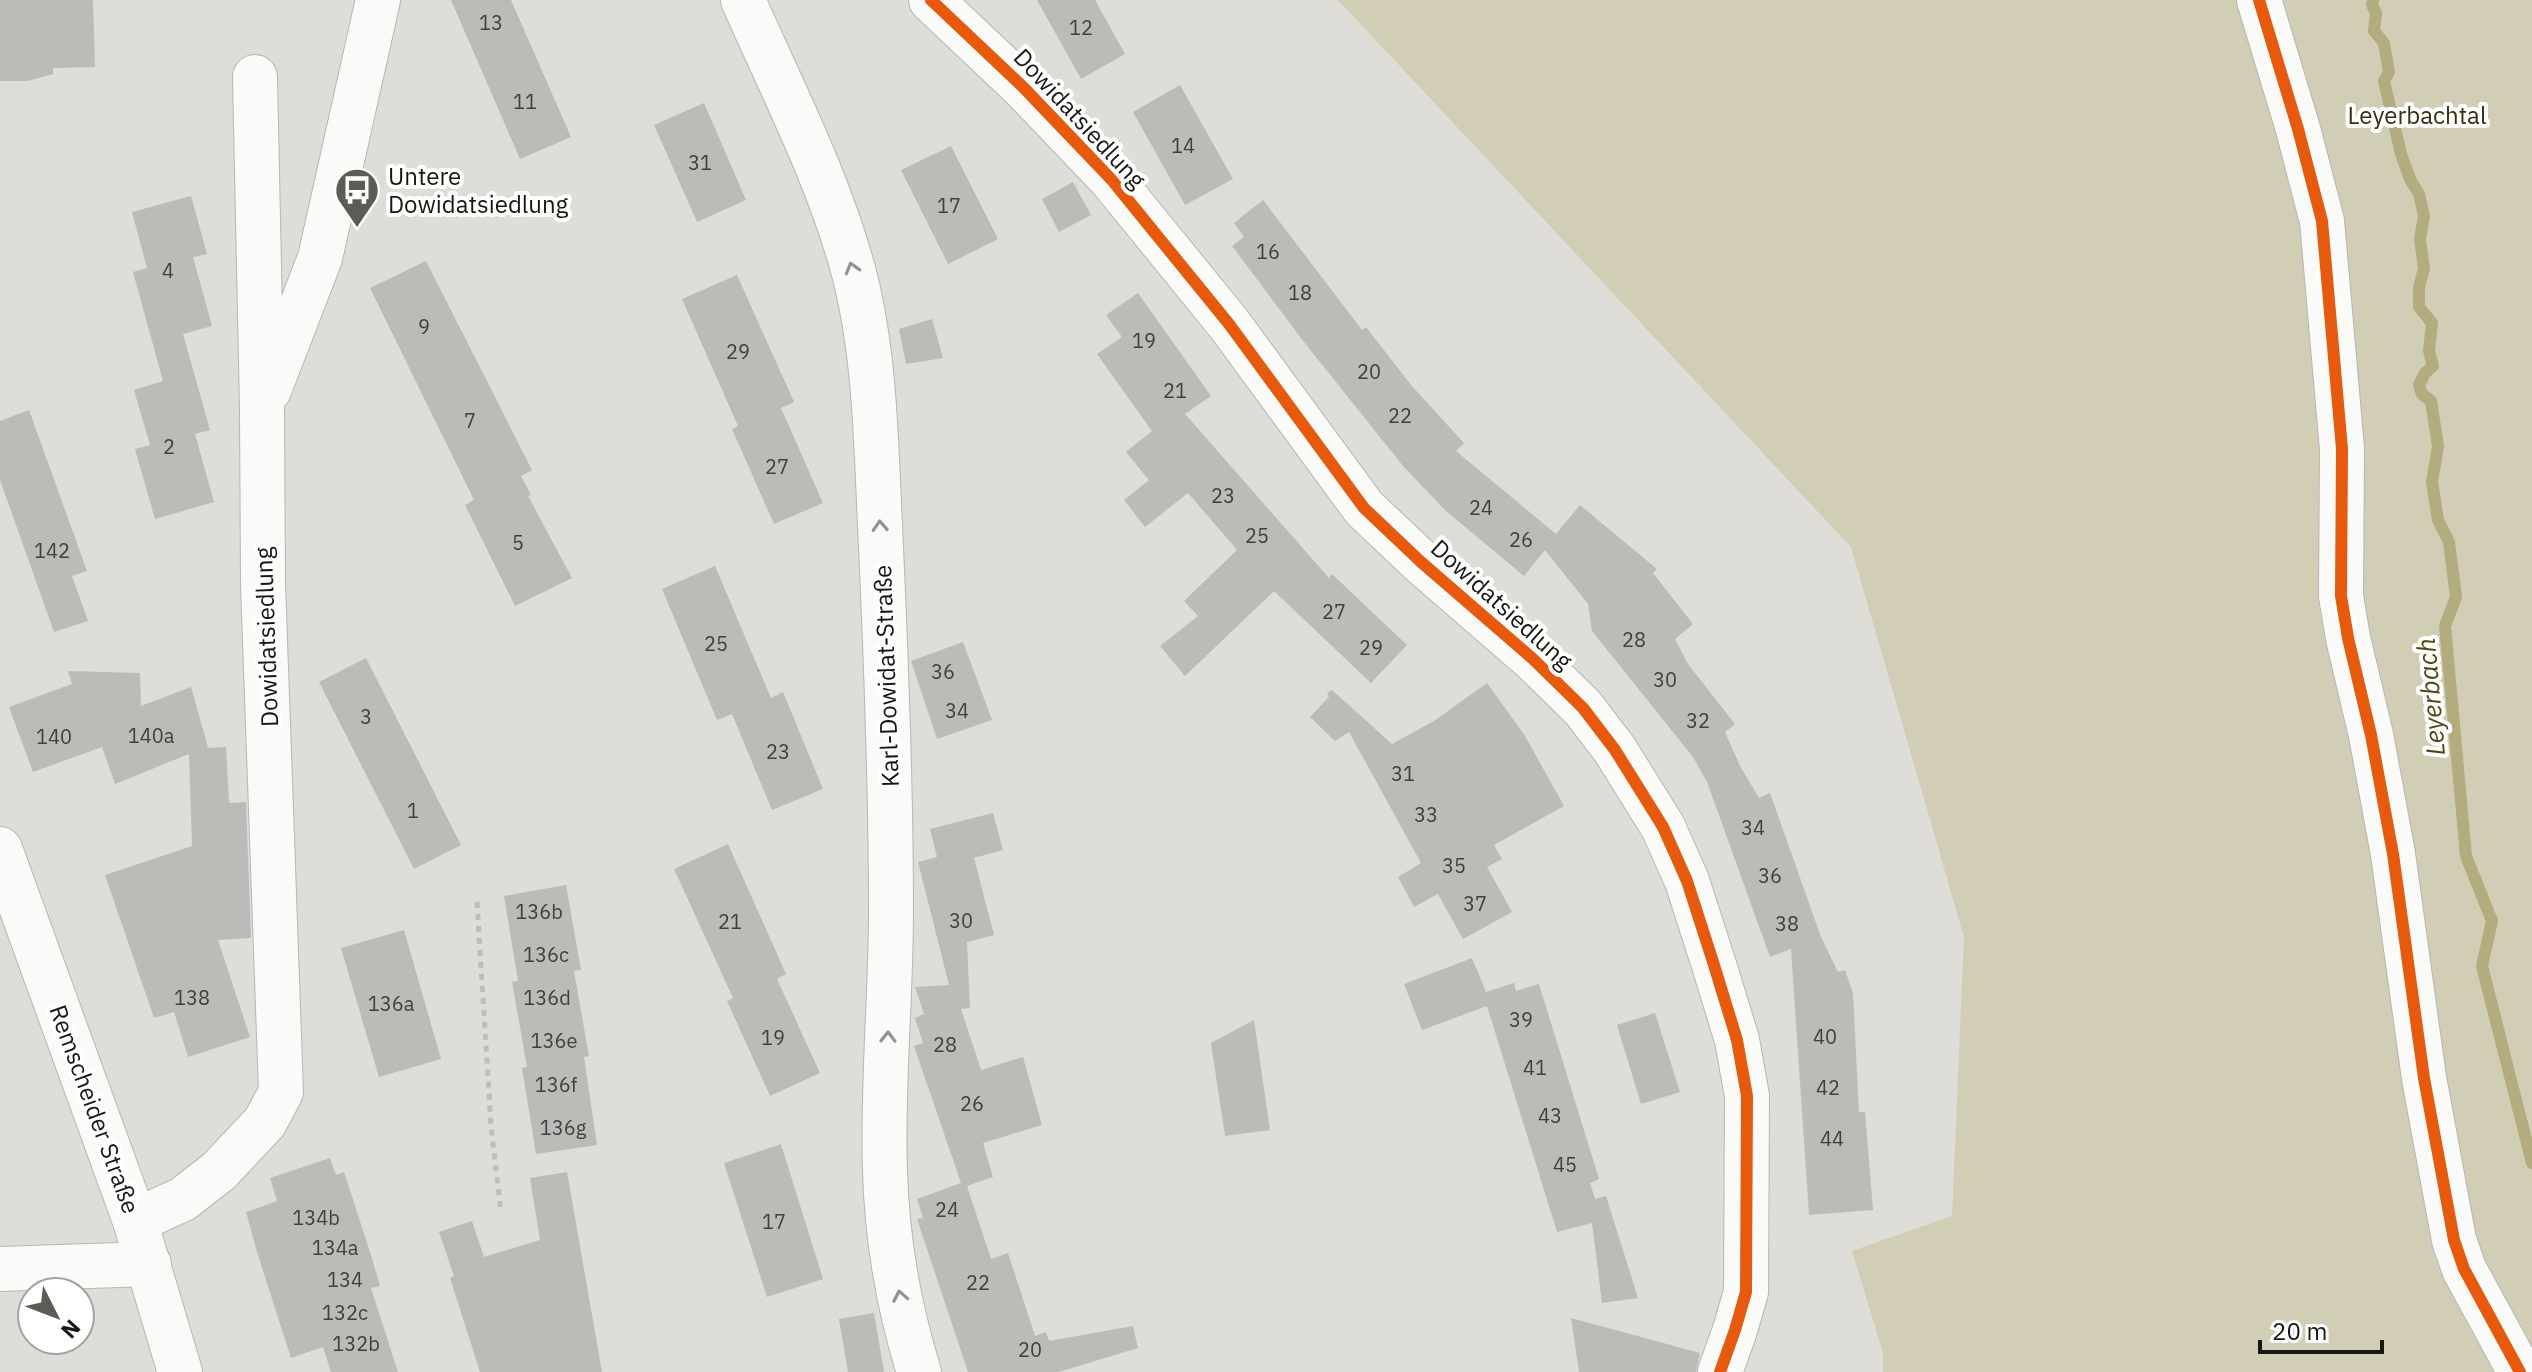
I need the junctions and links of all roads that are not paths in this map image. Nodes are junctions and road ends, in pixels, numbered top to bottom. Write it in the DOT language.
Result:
graph roads {
  1 [pos="378,0"];
  2 [pos="743,0"];
  3 [pos="931,0"];
  4 [pos="2259,0"];
  5 [pos="255,77"];
  6 [pos="262,409"];
  7 [pos="0,849"];
  8 [pos="135,1221"];
  9 [pos="149,1264"];
  10 [pos="0,1269"];
  11 [pos="180,1372"];
  12 [pos="919,1372"];
  13 [pos="1720,1372"];
  14 [pos="2520,1372"];
  1 -- 6 [label="street, Dowidatsiedlung"];
  12 -- 2 [label="street, Karl-Dowidat-Straße, one-way"];
  3 -- 13 [label="street, Dowidatsiedlung"];
  4 -- 14 [label="street"];
  5 -- 6 [label="street"];
  6 -- 8 [label="street, Dowidatsiedlung"];
  7 -- 8 [label="street, Remscheider Straße"];
  8 -- 9 [label="street, Remscheider Straße"];
  9 -- 10 [label="street"];
  9 -- 11 [label="street, Remscheider Straße"];
}
